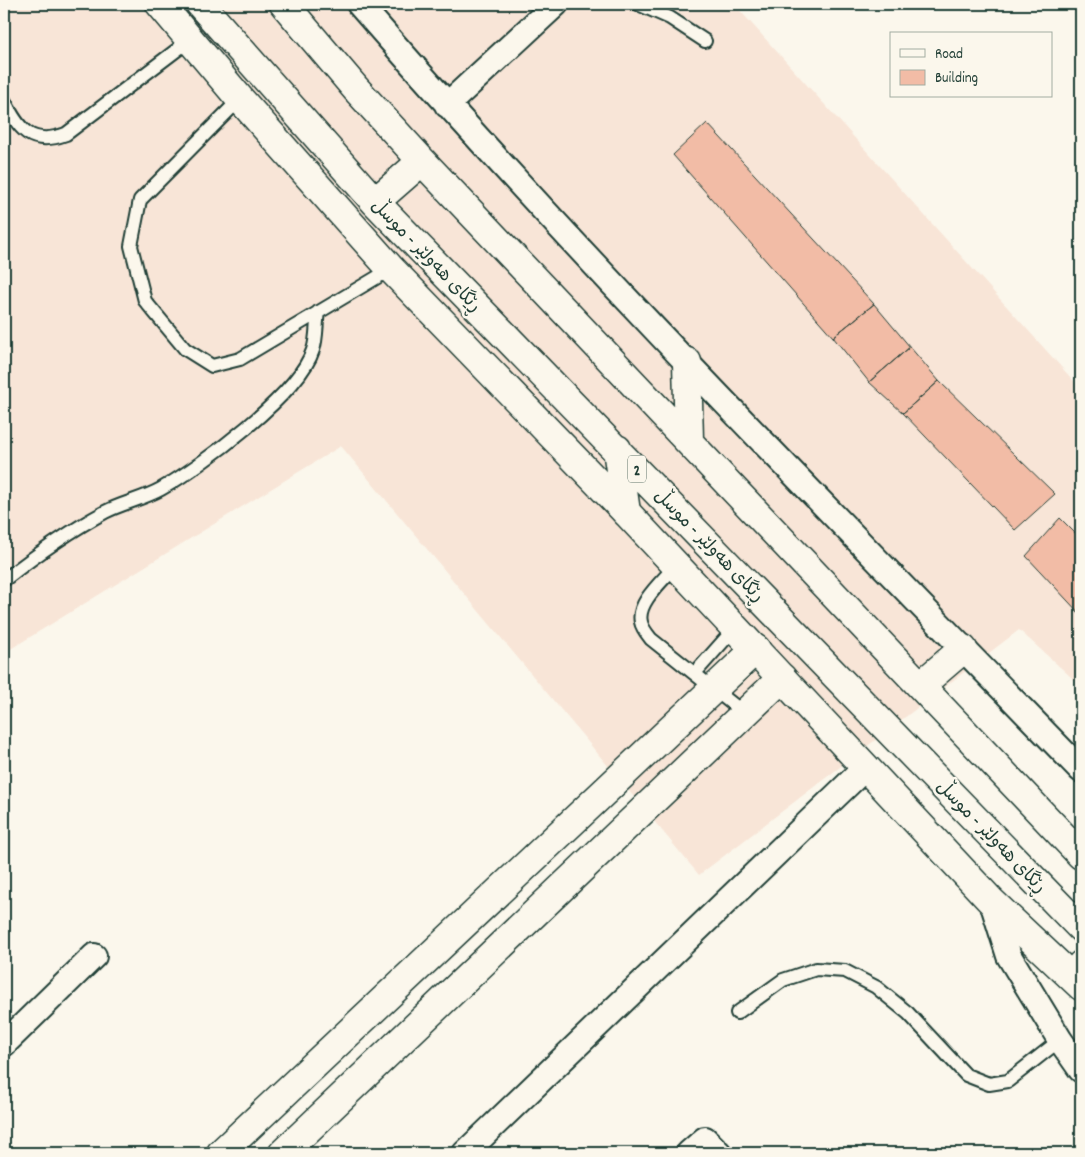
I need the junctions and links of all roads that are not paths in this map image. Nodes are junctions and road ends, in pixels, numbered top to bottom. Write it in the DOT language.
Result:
graph roads {
  1 [pos="160,4"];
  2 [pos="200,4"];
  3 [pos="284,4"];
  4 [pos="359,4"];
  5 [pos="556,4"];
  6 [pos="638,4"];
  7 [pos="190,40"];
  8 [pos="705,41"];
  9 [pos="240,99"];
  10 [pos="4,100"];
  11 [pos="447,106"];
  12 [pos="422,161"];
  13 [pos="375,202"];
  14 [pos="391,269"];
  15 [pos="318,312"];
  16 [pos="687,362"];
  17 [pos="689,440"];
  18 [pos="617,449"];
  19 [pos="626,512"];
  20 [pos="676,565"];
  21 [pos="4,580"];
  22 [pos="735,628"];
  23 [pos="756,649"];
  24 [pos="963,649"];
  25 [pos="782,678"];
  26 [pos="704,681"];
  27 [pos="921,685"];
  28 [pos="745,714"];
  29 [pos="866,767"];
  30 [pos="1081,770"];
  31 [pos="1081,855"];
  32 [pos="992,902"];
  33 [pos="1081,928"];
  34 [pos="94,956"];
  35 [pos="1078,975"];
  36 [pos="737,1013"];
  37 [pos="1060,1040"];
  38 [pos="4,1044"];
  39 [pos="1081,1070"];
  40 [pos="252,1125"];
  41 [pos="474,1150"];
  42 [pos="221,1153"];
  43 [pos="282,1153"];
  44 [pos="689,1153"];
  45 [pos="719,1153"];
  1 -- 7 [label="main road"];
  2 -- 13 [label="main road, ڕێگای هەولێر - موسڵ / 2"];
  3 -- 12 [label="main road"];
  4 -- 11 [label="street"];
  5 -- 11 [label="street"];
  6 -- 8 [label="lane"];
  7 -- 9 [label="main road"];
  7 -- 10 [label="lane"];
  9 -- 14 [label="main road"];
  9 -- 15 [label="lane"];
  11 -- 16 [label="street"];
  12 -- 13 [label="main road"];
  12 -- 17 [label="main road"];
  13 -- 18 [label="main road, ڕێگای هەولێر - موسڵ / 2"];
  14 -- 15 [label="lane"];
  14 -- 19 [label="main road"];
  15 -- 21 [label="lane"];
  16 -- 17 [label="main road"];
  16 -- 24 [label="street"];
  17 -- 27 [label="main road"];
  18 -- 19 [label="main road"];
  18 -- 33 [label="main road, ڕێگای هەولێر - موسڵ / 2"];
  19 -- 20 [label="main road"];
  20 -- 22 [label="main road"];
  20 -- 26 [label="lane"];
  22 -- 23 [label="main road"];
  22 -- 26 [label="lane"];
  23 -- 25 [label="main road"];
  23 -- 26 [label="main road"];
  24 -- 27 [label="main road"];
  24 -- 30 [label="street"];
  25 -- 28 [label="main road"];
  25 -- 29 [label="main road"];
  26 -- 28 [label="lane"];
  26 -- 40 [label="main road"];
  27 -- 31 [label="main road"];
  28 -- 43 [label="main road"];
  29 -- 32 [label="main road"];
  29 -- 41 [label="street"];
  32 -- 35 [label="main road"];
  32 -- 37 [label="street"];
  34 -- 38 [label="street"];
  36 -- 37 [label="lane"];
  37 -- 39 [label="street"];
  40 -- 42 [label="main road"];
  40 -- 43 [label="main road"];
  44 -- 45 [label="street"];
}
